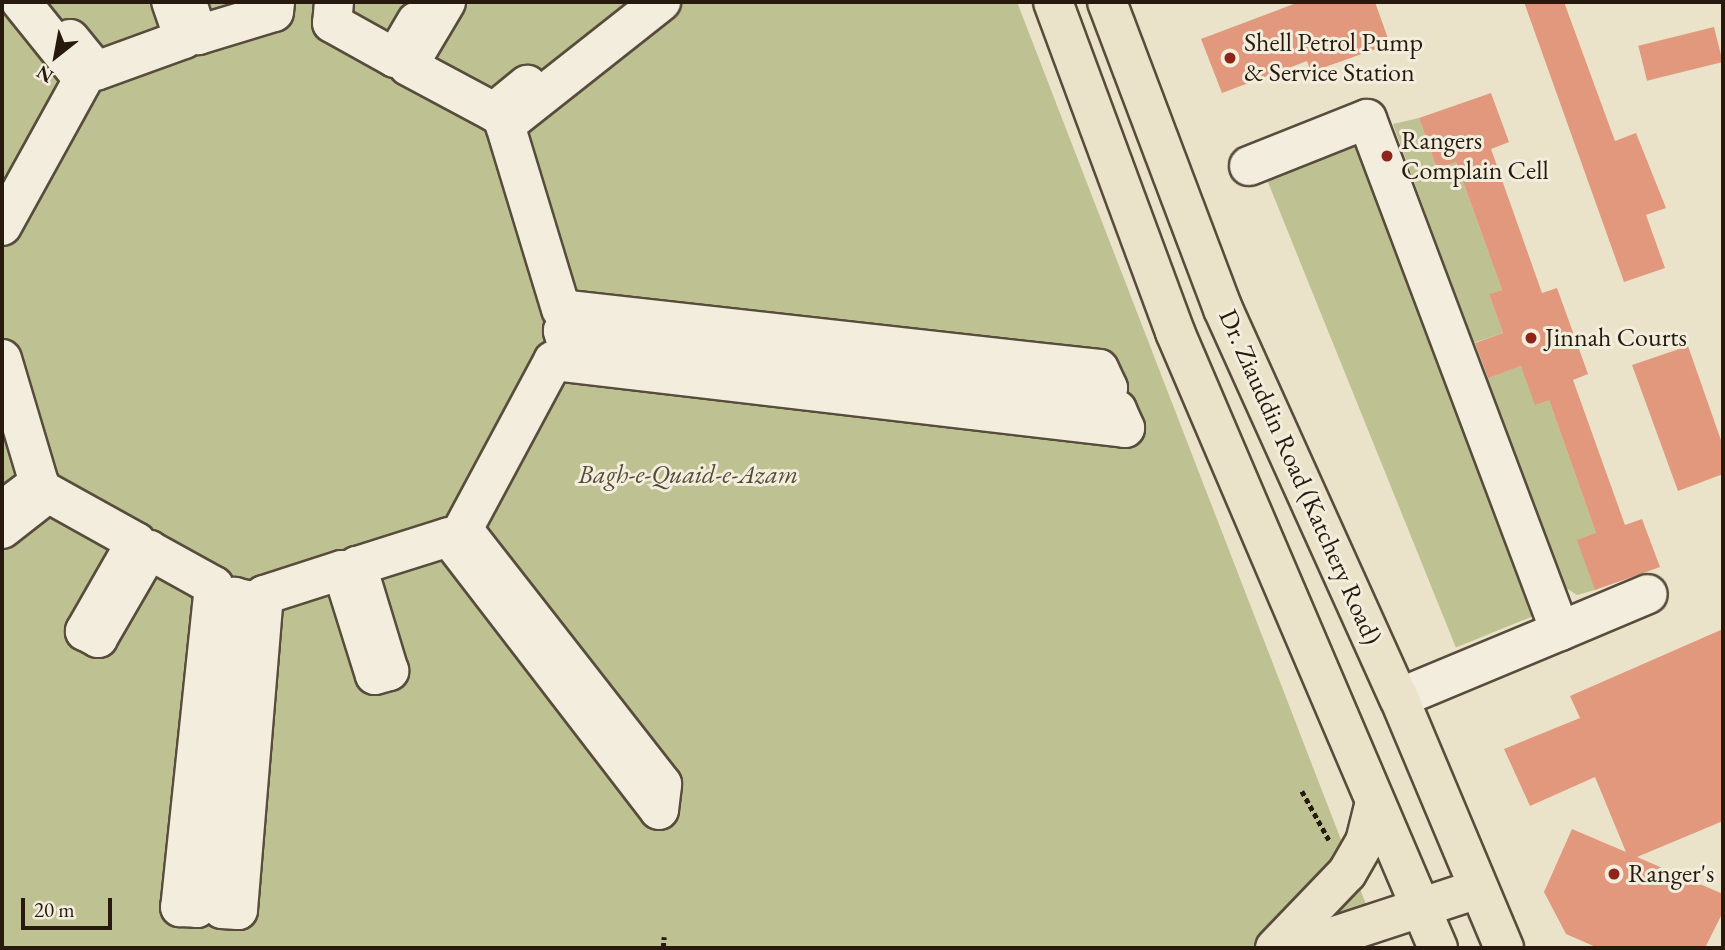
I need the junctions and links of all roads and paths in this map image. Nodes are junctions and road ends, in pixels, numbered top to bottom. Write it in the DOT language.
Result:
graph roads {
  1 [pos="21,2"];
  2 [pos="40,2"];
  3 [pos="171,2"];
  4 [pos="187,2"];
  5 [pos="275,2"];
  6 [pos="293,2"];
  7 [pos="317,2"];
  8 [pos="334,2"];
  9 [pos="429,2"];
  10 [pos="446,2"];
  11 [pos="632,2"];
  12 [pos="661,2"];
  13 [pos="1054,2"];
  14 [pos="1107,2"];
  15 [pos="1249,166"];
  16 [pos="2,226"];
  17 [pos="2,359"];
  18 [pos="2,512"];
  19 [pos="2,529"];
  20 [pos="1648,594"];
  21 [pos="1560,631"];
  22 [pos="1399,698"];
  23 [pos="1375,803"];
  24 [pos="1477,889"];
  25 [pos="1420,907"];
  26 [pos="664,937"];
  27 [pos="663,948"];
  28 [pos="1275,948"];
  29 [pos="1298,948"];
  30 [pos="1438,948"];
  31 [pos="1504,948"];
  1 -- 16 [label="street"];
  2 -- 3 [label="street"];
  4 -- 5 [label="street"];
  6 -- 7 [label="street"];
  8 -- 9 [label="street"];
  10 -- 11 [label="street"];
  12 -- 19 [label="street"];
  13 -- 23 [label="main road"];
  14 -- 22 [label="main road, Dr. Ziauddin Road (Katchery Road)"];
  15 -- 21 [label="street"];
  17 -- 18 [label="street"];
  20 -- 21 [label="street"];
  21 -- 22 [label="street"];
  22 -- 24 [label="main road, Dr. Ziauddin Road (Katchery Road)"];
  23 -- 25 [label="main road"];
  23 -- 28 [label="main road"];
  24 -- 25 [label="main road"];
  24 -- 31 [label="main road, Dr. Ziauddin Road (Katchery Road)"];
  25 -- 29 [label="main road"];
  25 -- 30 [label="main road"];
  26 -- 27 [label="path"];
}
